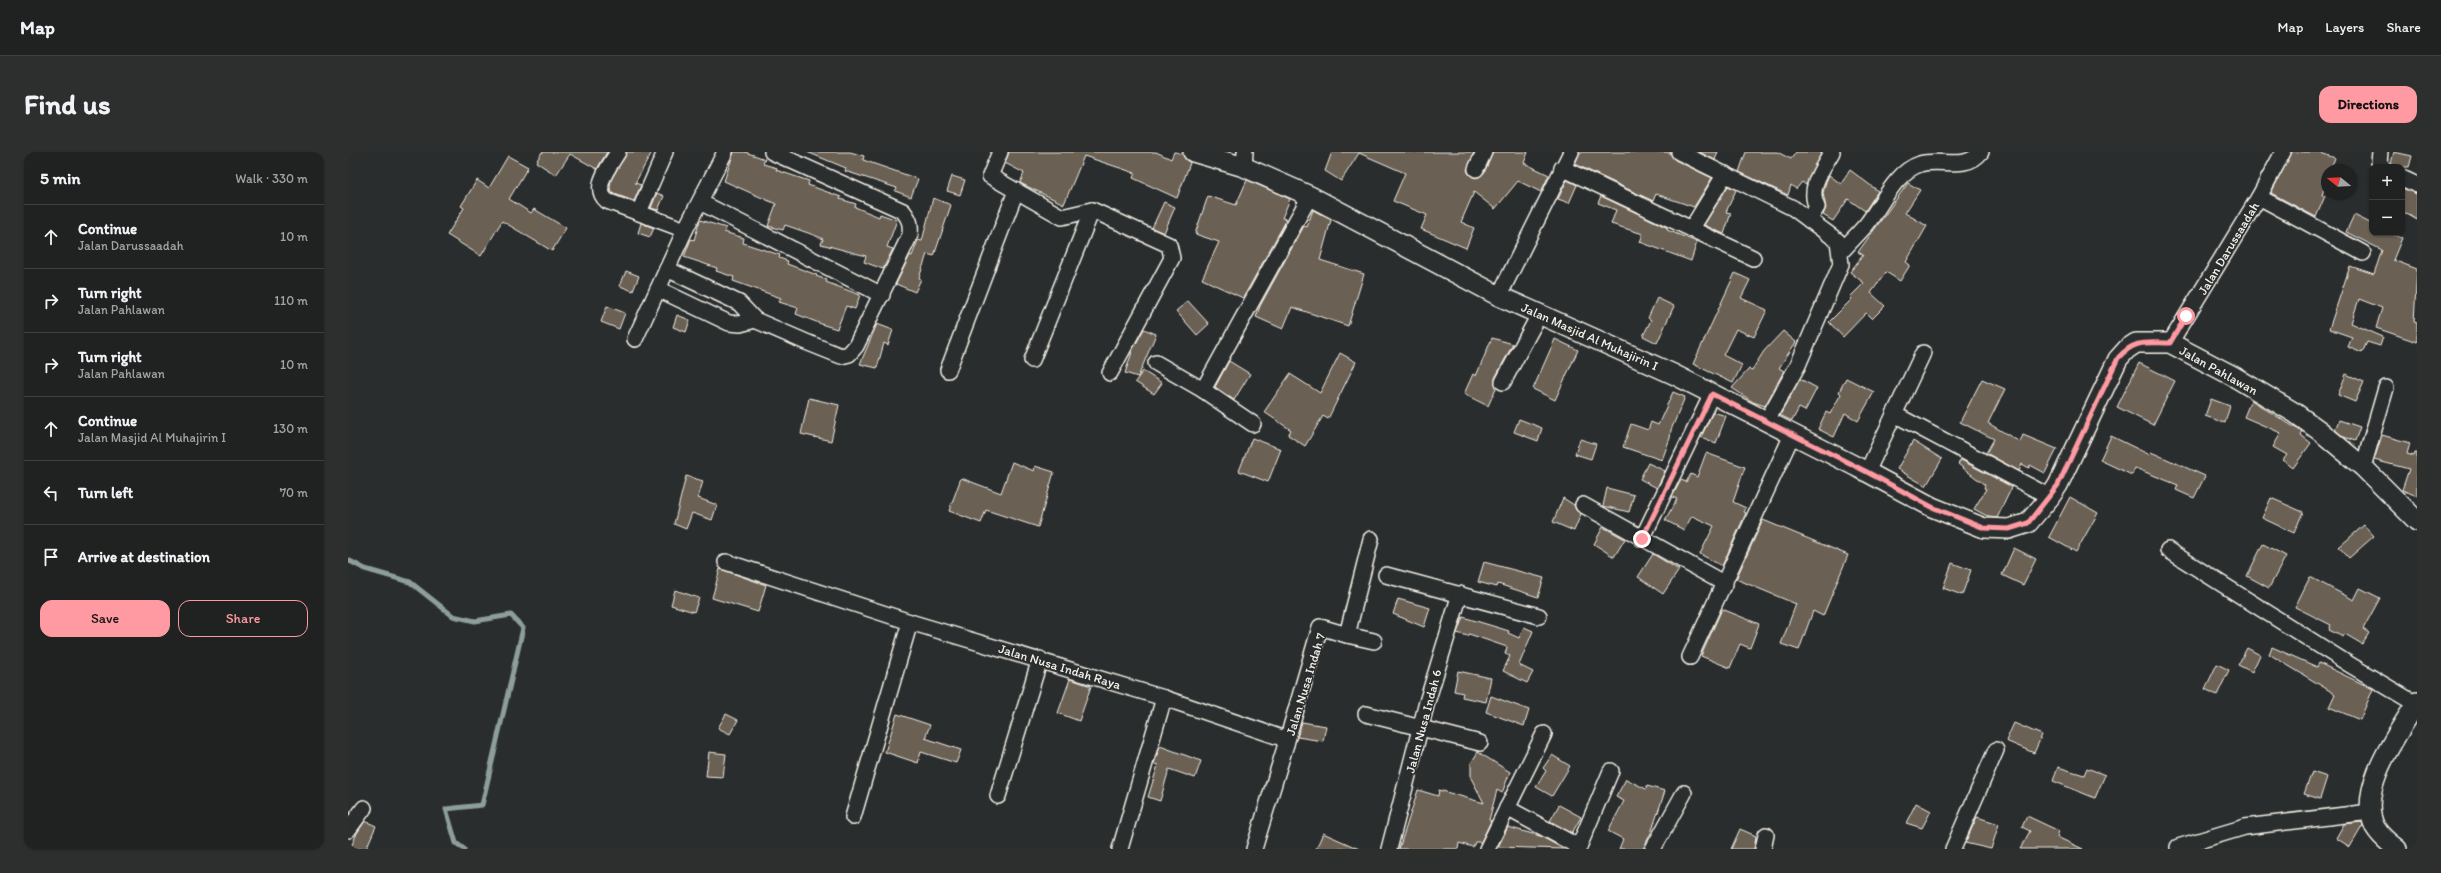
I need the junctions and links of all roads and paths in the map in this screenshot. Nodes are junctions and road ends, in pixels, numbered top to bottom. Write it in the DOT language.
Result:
graph roads {
  1 [pos="618,152"];
  2 [pos="664,152"];
  3 [pos="725,152"];
  4 [pos="772,152"];
  5 [pos="1000,152"];
  6 [pos="1193,152"];
  7 [pos="1484,152"];
  8 [pos="1571,152"];
  9 [pos="1679,152"];
  10 [pos="1832,152"];
  11 [pos="1981,152"];
  12 [pos="2283,152"];
  13 [pos="2380,152"];
  14 [pos="1245,159"];
  15 [pos="2380,164"];
  16 [pos="1562,168"];
  17 [pos="1476,169"];
  18 [pos="1725,174"];
  19 [pos="2405,179"];
  20 [pos="2417,185"];
  21 [pos="1016,191"];
  22 [pos="1310,196"];
  23 [pos="2258,197"];
  24 [pos="700,202"];
  25 [pos="1092,210"];
  26 [pos="638,212"];
  27 [pos="1809,220"];
  28 [pos="1692,228"];
  29 [pos="685,230"];
  30 [pos="1841,252"];
  31 [pos="2363,253"];
  32 [pos="1753,258"];
  33 [pos="667,269"];
  34 [pos="658,289"];
  35 [pos="882,295"];
  36 [pos="1499,296"];
  37 [pos="1540,313"];
  38 [pos="755,320"];
  39 [pos="636,339"];
  40 [pos="2170,343"];
  41 [pos="1923,353"];
  42 [pos="1032,360"];
  43 [pos="1156,363"];
  44 [pos="948,370"];
  45 [pos="1110,373"];
  46 [pos="1503,382"];
  47 [pos="2386,388"];
  48 [pos="1203,390"];
  49 [pos="1712,394"];
  50 [pos="1894,414"];
  51 [pos="1766,422"];
  52 [pos="1252,424"];
  53 [pos="1792,434"];
  54 [pos="2363,467"];
  55 [pos="1867,472"];
  56 [pos="2050,497"];
  57 [pos="1583,505"];
  58 [pos="2417,521"];
  59 [pos="1984,528"];
  60 [pos="1371,539"];
  61 [pos="1642,539"];
  62 [pos="2168,550"];
  63 [pos="726,562"];
  64 [pos="1386,575"];
  65 [pos="1725,584"];
  66 [pos="1460,594"];
  67 [pos="1539,616"];
  68 [pos="910,622"];
  69 [pos="1347,635"];
  70 [pos="1374,641"];
  71 [pos="1690,657"];
  72 [pos="1040,659"];
  73 [pos="1164,698"];
  74 [pos="2416,703"];
  75 [pos="1366,714"];
  76 [pos="1420,727"];
  77 [pos="1544,734"];
  78 [pos="1480,742"];
  79 [pos="1286,744"];
  80 [pos="1996,750"];
  81 [pos="1611,771"];
  82 [pos="1684,793"];
  83 [pos="998,796"];
  84 [pos="364,808"];
  85 [pos="1507,808"];
  86 [pos="2370,812"];
  87 [pos="853,817"];
  88 [pos="348,830"];
  89 [pos="2178,847"];
  90 [pos="1578,848"];
  91 [pos="1120,849"];
  92 [pos="1254,849"];
  93 [pos="1389,849"];
  94 [pos="1486,849"];
  95 [pos="1653,849"];
  96 [pos="1953,849"];
  97 [pos="2397,849"];
  1 -- 26 [label="street"];
  2 -- 26 [label="street"];
  3 -- 24 [label="street"];
  4 -- 35 [label="street"];
  5 -- 21 [label="street"];
  6 -- 14 [label="street, Jalan Masjid Al Muhajirin I"];
  7 -- 17 [label="street"];
  8 -- 16 [label="street"];
  9 -- 18 [label="street"];
  10 -- 27 [label="street"];
  11 -- 30 [label="street"];
  12 -- 23 [label="street, Jalan Darussaadah"];
  13 -- 15 [label="street"];
  14 -- 22 [label="street, Jalan Masjid Al Muhajirin I"];
  16 -- 28 [label="street"];
  16 -- 36 [label="street"];
  18 -- 27 [label="street"];
  18 -- 28 [label="street"];
  19 -- 20 [label="street"];
  21 -- 25 [label="street"];
  21 -- 44 [label="street"];
  22 -- 36 [label="street, Jalan Masjid Al Muhajirin I"];
  22 -- 48 [label="street"];
  23 -- 31 [label="street"];
  23 -- 40 [label="street, Jalan Darussaadah"];
  24 -- 29 [label="street"];
  24 -- 35 [label="street"];
  25 -- 42 [label="street"];
  25 -- 45 [label="street"];
  26 -- 29 [label="street"];
  27 -- 30 [label="street"];
  28 -- 32 [label="street"];
  29 -- 33 [label="street"];
  30 -- 51 [label="street"];
  33 -- 34 [label="street"];
  33 -- 38 [label="street"];
  34 -- 38 [label="street"];
  34 -- 39 [label="street"];
  35 -- 38 [label="street"];
  36 -- 37 [label="street, Jalan Masjid Al Muhajirin I"];
  37 -- 46 [label="street"];
  37 -- 49 [label="street, Jalan Masjid Al Muhajirin I"];
  40 -- 54 [label="street, Jalan Pahlawan"];
  40 -- 56 [label="street, Jalan Pahlawan"];
  41 -- 50 [label="street"];
  43 -- 48 [label="street"];
  47 -- 54 [label="street"];
  48 -- 52 [label="street"];
  49 -- 51 [label="street, Jalan Masjid Al Muhajirin I"];
  49 -- 61 [label="street"];
  50 -- 55 [label="street"];
  50 -- 56 [label="street"];
  51 -- 53 [label="street, Jalan Masjid Al Muhajirin I"];
  53 -- 55 [label="street, Jalan Masjid Al Muhajirin I"];
  53 -- 65 [label="street"];
  54 -- 58 [label="street, Jalan Pahlawan"];
  55 -- 59 [label="street, Jalan Masjid Al Muhajirin I"];
  56 -- 59 [label="street, Jalan Pahlawan"];
  57 -- 61 [label="street"];
  60 -- 69 [label="street, Jalan Nusa Indah 7"];
  61 -- 65 [label="street"];
  62 -- 74 [label="street"];
  63 -- 68 [label="street, Jalan Nusa Indah Raya"];
  64 -- 66 [label="street"];
  65 -- 71 [label="street"];
  66 -- 67 [label="street"];
  66 -- 76 [label="street, Jalan Nusa Indah 6"];
  68 -- 72 [label="street, Jalan Nusa Indah Raya"];
  68 -- 87 [label="street"];
  69 -- 70 [label="street"];
  69 -- 79 [label="street, Jalan Nusa Indah 7"];
  72 -- 73 [label="street, Jalan Nusa Indah Raya"];
  72 -- 83 [label="street"];
  73 -- 79 [label="street, Jalan Nusa Indah Raya"];
  73 -- 91 [label="street"];
  74 -- 86 [label="street"];
  75 -- 76 [label="street"];
  76 -- 78 [label="street"];
  76 -- 93 [label="street, Jalan Nusa Indah 6"];
  77 -- 85 [label="street"];
  79 -- 92 [label="street"];
  80 -- 96 [label="street"];
  81 -- 90 [label="street"];
  82 -- 95 [label="street"];
  84 -- 88 [label="street"];
  85 -- 90 [label="street"];
  85 -- 94 [label="street"];
  86 -- 89 [label="street"];
  86 -- 97 [label="street"];
}
